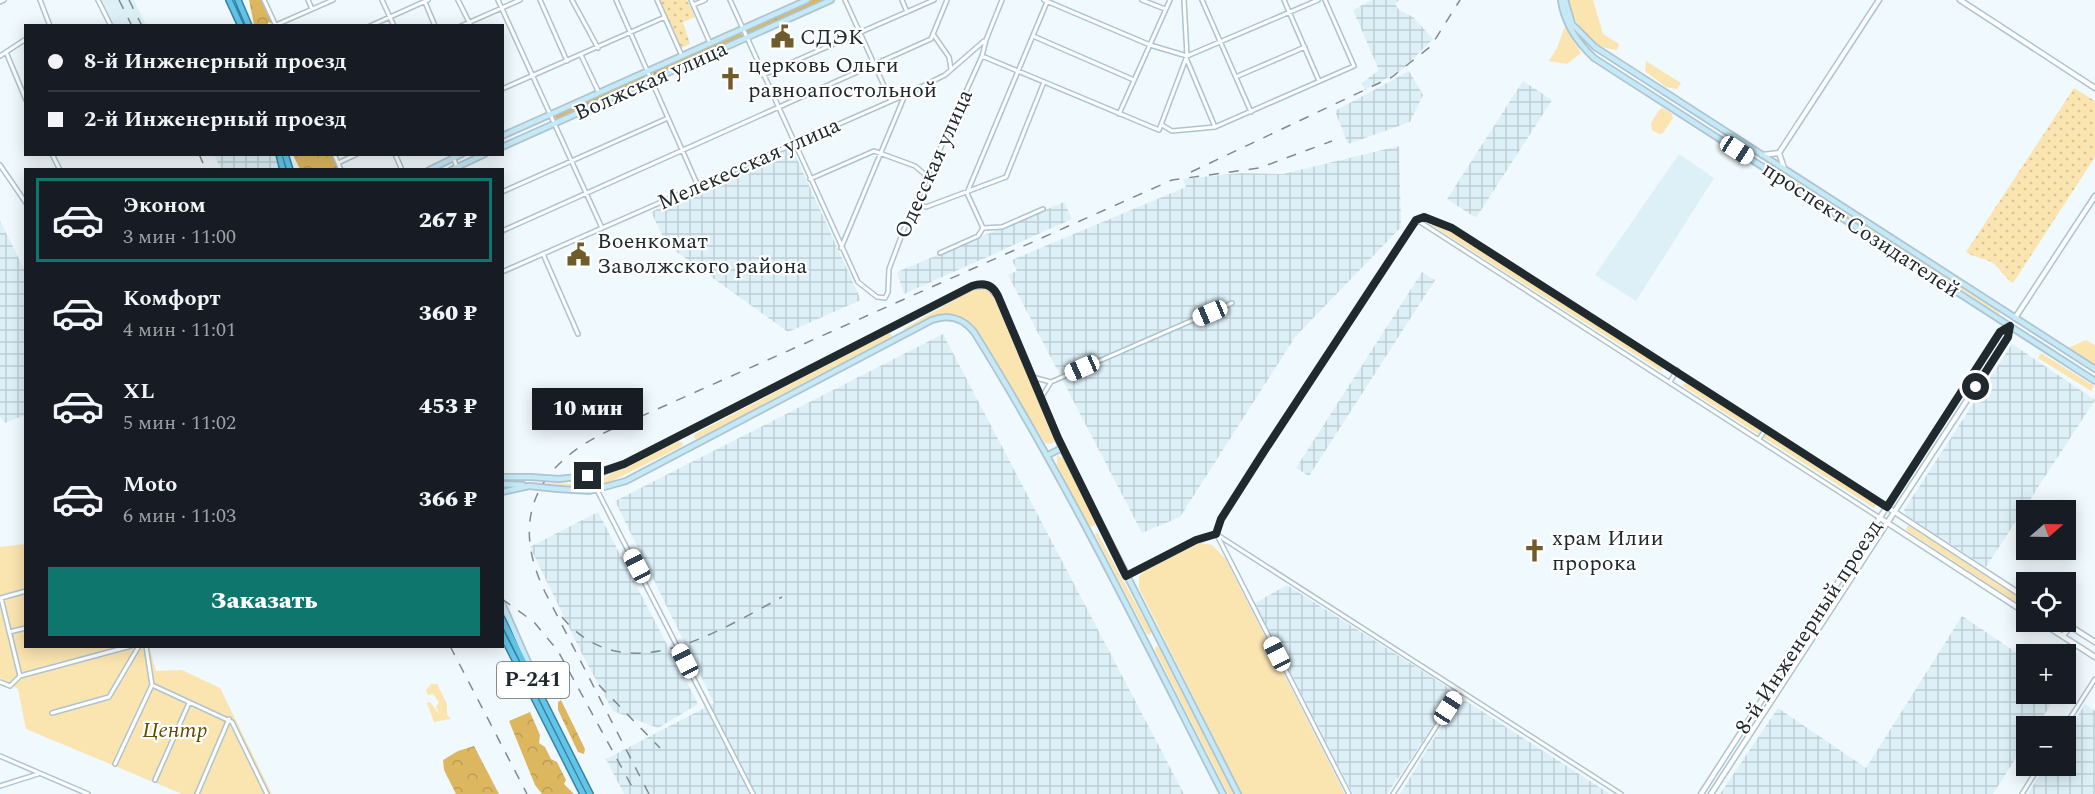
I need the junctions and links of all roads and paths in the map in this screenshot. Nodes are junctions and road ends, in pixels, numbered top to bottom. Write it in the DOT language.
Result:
graph roads {
  1 [pos="4,0"];
  2 [pos="40,0"];
  3 [pos="98,0"];
  4 [pos="230,0"];
  5 [pos="238,0"];
  6 [pos="264,0"];
  7 [pos="308,0"];
  8 [pos="333,0"];
  9 [pos="382,0"];
  10 [pos="458,0"];
  11 [pos="498,0"];
  12 [pos="520,0"];
  13 [pos="540,0"];
  14 [pos="572,0"];
  15 [pos="616,0"];
  16 [pos="657,0"];
  17 [pos="691,0"];
  18 [pos="705,0"];
  19 [pos="730,0"];
  20 [pos="807,0"];
  21 [pos="831,0"];
  22 [pos="845,0"];
  23 [pos="902,0"];
  24 [pos="934,0"];
  25 [pos="947,0"];
  26 [pos="1002,0"];
  27 [pos="1046,0"];
  28 [pos="1142,0"];
  29 [pos="1170,0"];
  30 [pos="1184,0"];
  31 [pos="1202,0"];
  32 [pos="1284,0"];
  33 [pos="1318,0"];
  34 [pos="1325,0"];
  35 [pos="1563,0"];
  36 [pos="1879,0"];
  37 [pos="1960,0"];
  38 [pos="426,1"];
  39 [pos="0,2"];
  40 [pos="693,5"];
  41 [pos="502,8"];
  42 [pos="312,9"];
  43 [pos="1165,9"];
  44 [pos="907,12"];
  45 [pos="1290,12"];
  46 [pos="390,16"];
  47 [pos="665,18"];
  48 [pos="49,24"];
  49 [pos="110,24"];
  50 [pos="240,24"];
  51 [pos="248,24"];
  52 [pos="276,24"];
  53 [pos="278,24"];
  54 [pos="374,24"];
  55 [pos="393,24"];
  56 [pos="434,24"];
  57 [pos="470,24"];
  58 [pos="743,29"];
  59 [pos="860,32"];
  60 [pos="630,33"];
  61 [pos="933,34"];
  62 [pos="1033,36"];
  63 [pos="747,38"];
  64 [pos="24,40"];
  65 [pos="986,40"];
  66 [pos="1220,41"];
  67 [pos="710,43"];
  68 [pos="1150,45"];
  69 [pos="1305,47"];
  70 [pos="597,48"];
  71 [pos="6,52"];
  72 [pos="581,55"];
  73 [pos="0,56"];
  74 [pos="682,56"];
  75 [pos="982,56"];
  76 [pos="1187,56"];
  77 [pos="567,61"];
  78 [pos="874,64"];
  79 [pos="1624,65"];
  80 [pos="951,69"];
  81 [pos="1019,71"];
  82 [pos="647,72"];
  83 [pos="1618,74"];
  84 [pos="763,75"];
  85 [pos="1238,76"];
  86 [pos="532,77"];
  87 [pos="1134,80"];
  88 [pos="651,81"];
  89 [pos="1320,81"];
  90 [pos="1044,82"];
  91 [pos="504,88"];
  92 [pos="2095,88"];
  93 [pos="599,93"];
  94 [pos="24,95"];
  95 [pos="905,95"];
  96 [pos="891,101"];
  97 [pos="778,108"];
  98 [pos="1251,112"];
  99 [pos="1119,114"];
  100 [pos="550,115"];
  101 [pos="668,118"];
  102 [pos="1161,124"];
  103 [pos="554,125"];
  104 [pos="1215,127"];
  105 [pos="504,135"];
  106 [pos="794,143"];
  107 [pos="504,146"];
  108 [pos="683,151"];
  109 [pos="881,152"];
  110 [pos="1779,153"];
  111 [pos="1762,155"];
  112 [pos="335,156"];
  113 [pos="353,156"];
  114 [pos="453,156"];
  115 [pos="481,156"];
  116 [pos="571,161"];
  117 [pos="338,164"];
  118 [pos="0,165"];
  119 [pos="339,168"];
  120 [pos="432,168"];
  121 [pos="458,168"];
  122 [pos="1784,169"];
  123 [pos="928,177"];
  124 [pos="810,179"];
  125 [pos="698,186"];
  126 [pos="504,191"];
  127 [pos="586,194"];
  128 [pos="967,194"];
  129 [pos="2095,196"];
  130 [pos="24,200"];
  131 [pos="916,204"];
  132 [pos="1043,209"];
  133 [pos="1416,220"];
  134 [pos="602,228"];
  135 [pos="983,228"];
  136 [pos="504,230"];
  137 [pos="841,248"];
  138 [pos="940,252"];
  139 [pos="543,254"];
  140 [pos="504,271"];
  141 [pos="1232,303"];
  142 [pos="2015,318"];
  143 [pos="2010,326"];
  144 [pos="894,327"];
  145 [pos="578,334"];
  146 [pos="899,337"];
  147 [pos="2095,369"];
  148 [pos="1677,370"];
  149 [pos="1031,376"];
  150 [pos="2095,381"];
  151 [pos="1051,382"];
  152 [pos="1670,382"];
  153 [pos="1040,399"];
  154 [pos="1764,428"];
  155 [pos="685,434"];
  156 [pos="1759,439"];
  157 [pos="690,446"];
  158 [pos="1062,447"];
  159 [pos="1048,455"];
  160 [pos="504,475"];
  161 [pos="1903,482"];
  162 [pos="504,484"];
  163 [pos="529,486"];
  164 [pos="1911,487"];
  165 [pos="597,490"];
  166 [pos="504,492"];
  167 [pos="1887,507"];
  168 [pos="1894,512"];
  169 [pos="1880,518"];
  170 [pos="1887,522"];
  171 [pos="1101,526"];
  172 [pos="1089,532"];
  173 [pos="1216,534"];
  174 [pos="1126,576"];
  175 [pos="2016,591"];
  176 [pos="24,592"];
  177 [pos="1,598"];
  178 [pos="2016,606"];
  179 [pos="504,608"];
  180 [pos="504,623"];
  181 [pos="24,628"];
  182 [pos="2076,630"];
  183 [pos="9,632"];
  184 [pos="2056,632"];
  185 [pos="2065,632"];
  186 [pos="2062,636"];
  187 [pos="504,638"];
  188 [pos="1157,638"];
  189 [pos="2095,642"];
  190 [pos="1147,643"];
  191 [pos="124,648"];
  192 [pos="138,648"];
  193 [pos="146,648"];
  194 [pos="2095,657"];
  195 [pos="530,674"];
  196 [pos="20,676"];
  197 [pos="523,677"];
  198 [pos="2095,679"];
  199 [pos="0,682"];
  200 [pos="152,685"];
  201 [pos="537,689"];
  202 [pos="1459,691"];
  203 [pos="531,693"];
  204 [pos="544,702"];
  205 [pos="189,703"];
  206 [pos="52,713"];
  207 [pos="2071,716"];
  208 [pos="229,719"];
  209 [pos="0,756"];
  210 [pos="115,764"];
  211 [pos="40,773"];
  212 [pos="1714,774"];
  213 [pos="2033,776"];
  214 [pos="1722,778"];
  215 [pos="155,780"];
  216 [pos="0,786"];
  217 [pos="88,794"];
  218 [pos="196,794"];
  219 [pos="267,794"];
  220 [pos="583,794"];
  221 [pos="590,794"];
  222 [pos="753,794"];
  223 [pos="1223,794"];
  224 [pos="1238,794"];
  225 [pos="1349,794"];
  226 [pos="1393,794"];
  227 [pos="1621,794"];
  228 [pos="1701,794"];
  229 [pos="1711,794"];
  230 [pos="2022,794"];
  1 -- 39 [label="street"];
  2 -- 48 [label="street"];
  3 -- 49 [label="street"];
  4 -- 50 [label="highway"];
  5 -- 51 [label="highway"];
  6 -- 52 [label="street"];
  7 -- 42 [label="street"];
  8 -- 42 [label="street"];
  9 -- 46 [label="street"];
  10 -- 57 [label="street"];
  11 -- 41 [label="street"];
  12 -- 41 [label="street"];
  13 -- 77 [label="street"];
  14 -- 70 [label="street"];
  15 -- 60 [label="street"];
  16 -- 47 [label="street"];
  17 -- 40 [label="street"];
  18 -- 40 [label="street"];
  19 -- 58 [label="street"];
  20 -- 58 [label="main road, Волжская улица"];
  21 -- 63 [label="main road, Волжская улица"];
  22 -- 59 [label="street"];
  23 -- 44 [label="street"];
  24 -- 44 [label="street"];
  25 -- 61 [label="street"];
  26 -- 65 [label="street, Одесская улица"];
  27 -- 62 [label="street"];
  27 -- 68 [label="street"];
  28 -- 43 [label="street"];
  29 -- 43 [label="street"];
  30 -- 76 [label="street"];
  31 -- 66 [label="street"];
  32 -- 45 [label="street"];
  33 -- 45 [label="street"];
  34 -- 89 [label="street"];
  35 -- 79 [label="main road, проспект Созидателей"];
  35 -- 83 [label="main road, проспект Созидателей"];
  36 -- 110 [label="street"];
  37 -- 92 [label="street"];
  38 -- 46 [label="street"];
  38 -- 56 [label="street"];
  40 -- 67 [label="street"];
  41 -- 57 [label="street"];
  41 -- 86 [label="street"];
  42 -- 53 [label="street"];
  43 -- 68 [label="street"];
  44 -- 59 [label="street"];
  45 -- 66 [label="street"];
  45 -- 69 [label="street"];
  46 -- 54 [label="street"];
  46 -- 55 [label="street"];
  47 -- 60 [label="street"];
  47 -- 74 [label="street"];
  58 -- 63 [label="street"];
  58 -- 67 [label="main road, Волжская улица"];
  59 -- 78 [label="street"];
  59 -- 84 [label="street"];
  60 -- 70 [label="street"];
  60 -- 82 [label="street"];
  61 -- 78 [label="street"];
  61 -- 80 [label="street"];
  62 -- 81 [label="street"];
  62 -- 87 [label="street"];
  63 -- 84 [label="street"];
  63 -- 88 [label="main road, Волжская улица"];
  64 -- 71 [label="street"];
  65 -- 75 [label="street, Одесская улица"];
  65 -- 80 [label="street, Мелекесская улица"];
  66 -- 76 [label="street"];
  66 -- 85 [label="street"];
  67 -- 74 [label="main road, Волжская улица"];
  68 -- 76 [label="street"];
  68 -- 87 [label="street"];
  69 -- 85 [label="street"];
  69 -- 89 [label="street"];
  70 -- 72 [label="street"];
  71 -- 73 [label="street"];
  71 -- 94 [label="street"];
  72 -- 77 [label="street"];
  72 -- 93 [label="street"];
  74 -- 82 [label="main road, Волжская улица"];
  75 -- 81 [label="street"];
  75 -- 123 [label="street, Одесская улица"];
  76 -- 102 [label="street"];
  76 -- 104 [label="street"];
  77 -- 86 [label="street"];
  78 -- 96 [label="street"];
  78 -- 97 [label="street"];
  79 -- 83 [label="main road"];
  79 -- 111 [label="main road, проспект Созидателей"];
  80 -- 95 [label="street, Мелекесская улица"];
  81 -- 90 [label="street"];
  81 -- 128 [label="street"];
  82 -- 88 [label="street"];
  82 -- 93 [label="main road, Волжская улица"];
  83 -- 143 [label="main road, проспект Созидателей"];
  84 -- 97 [label="street"];
  85 -- 98 [label="street"];
  86 -- 91 [label="street"];
  86 -- 100 [label="street"];
  87 -- 99 [label="street"];
  88 -- 101 [label="street"];
  88 -- 103 [label="main road, Волжская улица"];
  89 -- 98 [label="street"];
  90 -- 99 [label="street"];
  90 -- 128 [label="street"];
  93 -- 100 [label="main road, Волжская улица"];
  95 -- 96 [label="street, Мелекесская улица"];
  95 -- 109 [label="street"];
  96 -- 106 [label="street, Мелекесская улица"];
  97 -- 106 [label="street"];
  97 -- 108 [label="street"];
  98 -- 104 [label="street"];
  99 -- 102 [label="street"];
  100 -- 103 [label="street"];
  100 -- 105 [label="main road, Волжская улица"];
  101 -- 108 [label="street"];
  101 -- 116 [label="street"];
  102 -- 104 [label="street"];
  103 -- 107 [label="main road, Волжская улица"];
  103 -- 116 [label="street"];
  106 -- 124 [label="street"];
  106 -- 125 [label="street, Мелекесская улица"];
  108 -- 125 [label="street"];
  108 -- 127 [label="street"];
  109 -- 123 [label="street"];
  109 -- 124 [label="street"];
  109 -- 137 [label="street"];
  110 -- 111 [label="street"];
  110 -- 122 [label="street"];
  111 -- 122 [label="main road, проспект Созидателей"];
  112 -- 117 [label="street"];
  113 -- 117 [label="street"];
  114 -- 120 [label="main road"];
  114 -- 121 [label="street"];
  115 -- 121 [label="main road"];
  116 -- 126 [label="street"];
  116 -- 127 [label="street"];
  117 -- 119 [label="street"];
  118 -- 130 [label="street"];
  122 -- 142 [label="main road, проспект Созидателей"];
  123 -- 131 [label="street, Одесская улица"];
  124 -- 137 [label="street"];
  125 -- 134 [label="street, Мелекесская улица"];
  127 -- 134 [label="street"];
  127 -- 136 [label="street"];
  128 -- 131 [label="street"];
  128 -- 135 [label="street"];
  129 -- 142 [label="street"];
  131 -- 137 [label="street, Одесская улица"];
  132 -- 135 [label="street"];
  133 -- 148 [label="street"];
  133 -- 152 [label="street"];
  133 -- 173 [label="street"];
  134 -- 139 [label="street, Мелекесская улица"];
  135 -- 138 [label="street"];
  139 -- 140 [label="street, Мелекесская улица"];
  139 -- 145 [label="street"];
  141 -- 151 [label="street"];
  142 -- 143 [label="main road"];
  142 -- 147 [label="main road, проспект Созидателей"];
  143 -- 150 [label="main road, проспект Созидателей"];
  143 -- 161 [label="street, 8-й Инженерный проезд"];
  143 -- 164 [label="street, 8-й Инженерный проезд"];
  144 -- 146 [label="main road"];
  144 -- 149 [label="main road"];
  144 -- 155 [label="main road"];
  146 -- 157 [label="main road"];
  146 -- 159 [label="main road"];
  148 -- 152 [label="street"];
  148 -- 154 [label="street"];
  149 -- 151 [label="street"];
  149 -- 153 [label="main road"];
  151 -- 153 [label="street"];
  152 -- 156 [label="street"];
  153 -- 158 [label="main road"];
  154 -- 156 [label="street"];
  154 -- 167 [label="street"];
  155 -- 157 [label="main road"];
  155 -- 160 [label="main road, bridge"];
  156 -- 169 [label="street"];
  157 -- 165 [label="main road"];
  158 -- 159 [label="main road"];
  158 -- 171 [label="main road"];
  159 -- 172 [label="main road"];
  161 -- 164 [label="street"];
  161 -- 167 [label="street, 8-й Инженерный проезд"];
  162 -- 163 [label="main road"];
  163 -- 165 [label="main road, bridge"];
  163 -- 166 [label="main road"];
  164 -- 168 [label="street, 8-й Инженерный проезд"];
  165 -- 222 [label="street"];
  167 -- 168 [label="street"];
  167 -- 169 [label="street, 8-й Инженерный проезд"];
  168 -- 170 [label="street, 8-й Инженерный проезд"];
  168 -- 175 [label="street"];
  169 -- 170 [label="street"];
  169 -- 212 [label="street, 8-й Инженерный проезд"];
  170 -- 178 [label="street"];
  170 -- 214 [label="street, 8-й Инженерный проезд"];
  171 -- 172 [label="main road"];
  171 -- 174 [label="main road"];
  172 -- 190 [label="main road"];
  173 -- 174 [label="street"];
  173 -- 202 [label="street"];
  173 -- 225 [label="street"];
  174 -- 188 [label="main road"];
  176 -- 177 [label="street"];
  177 -- 183 [label="street"];
  179 -- 204 [label="main road"];
  180 -- 195 [label="highway, Р-241"];
  181 -- 183 [label="street"];
  182 -- 189 [label="street"];
  183 -- 196 [label="street"];
  184 -- 186 [label="street"];
  185 -- 186 [label="street"];
  186 -- 194 [label="street"];
  187 -- 197 [label="highway, Р-241"];
  188 -- 190 [label="main road"];
  188 -- 224 [label="main road"];
  190 -- 223 [label="main road"];
  191 -- 196 [label="street"];
  192 -- 206 [label="street"];
  193 -- 200 [label="street"];
  195 -- 197 [label="highway"];
  195 -- 201 [label="highway, Р-241"];
  196 -- 199 [label="street"];
  197 -- 203 [label="highway, Р-241"];
  198 -- 207 [label="street"];
  200 -- 205 [label="street"];
  200 -- 210 [label="street"];
  201 -- 203 [label="highway"];
  201 -- 204 [label="highway, Р-241"];
  202 -- 226 [label="street"];
  202 -- 227 [label="street"];
  203 -- 220 [label="highway, Р-241"];
  204 -- 221 [label="highway, Р-241"];
  205 -- 208 [label="street"];
  205 -- 215 [label="street"];
  208 -- 218 [label="street"];
  208 -- 219 [label="street"];
  209 -- 211 [label="street"];
  211 -- 216 [label="street"];
  211 -- 217 [label="street"];
  212 -- 214 [label="street"];
  212 -- 228 [label="street, 8-й Инженерный проезд"];
  213 -- 230 [label="street"];
  214 -- 229 [label="street, 8-й Инженерный проезд"];
}
